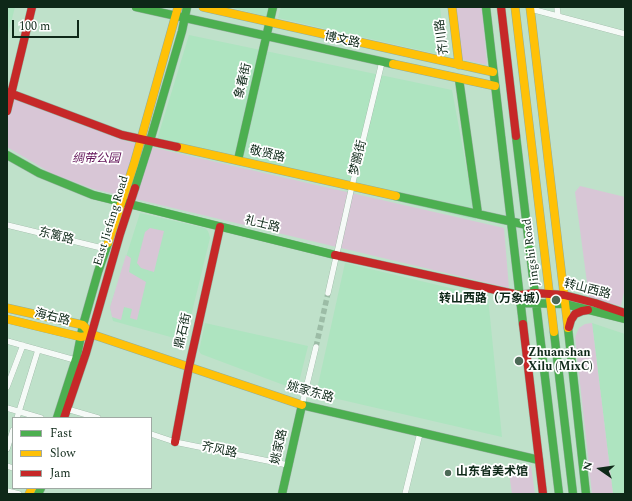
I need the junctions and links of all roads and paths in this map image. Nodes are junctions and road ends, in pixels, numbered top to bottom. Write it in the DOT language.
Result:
graph roads {
  1 [pos="32,7"];
  2 [pos="136,7"];
  3 [pos="178,7"];
  4 [pos="187,7"];
  5 [pos="203,7"];
  6 [pos="273,7"];
  7 [pos="452,7"];
  8 [pos="486,7"];
  9 [pos="501,7"];
  10 [pos="515,7"];
  11 [pos="557,7"];
  12 [pos="530,8"];
  13 [pos="176,16"];
  14 [pos="558,16"];
  15 [pos="185,18"];
  16 [pos="270,22"];
  17 [pos="625,34"];
  18 [pos="266,36"];
  19 [pos="382,62"];
  20 [pos="459,64"];
  21 [pos="493,72"];
  22 [pos="459,79"];
  23 [pos="495,86"];
  24 [pos="9,93"];
  25 [pos="7,111"];
  26 [pos="141,139"];
  27 [pos="150,141"];
  28 [pos="7,155"];
  29 [pos="238,160"];
  30 [pos="352,186"];
  31 [pos="126,204"];
  32 [pos="478,214"];
  33 [pos="511,222"];
  34 [pos="7,225"];
  35 [pos="527,225"];
  36 [pos="220,227"];
  37 [pos="106,249"];
  38 [pos="336,255"];
  39 [pos="328,293"];
  40 [pos="535,293"];
  41 [pos="549,293"];
  42 [pos="564,295"];
  43 [pos="520,299"];
  44 [pos="537,304"];
  45 [pos="551,304"];
  46 [pos="565,304"];
  47 [pos="7,308"];
  48 [pos="593,310"];
  49 [pos="625,313"];
  50 [pos="7,319"];
  51 [pos="625,319"];
  52 [pos="83,325"];
  53 [pos="568,330"];
  54 [pos="91,334"];
  55 [pos="81,337"];
  56 [pos="7,341"];
  57 [pos="23,345"];
  58 [pos="316,347"];
  59 [pos="38,350"];
  60 [pos="75,360"];
  61 [pos="189,367"];
  62 [pos="7,387"];
  63 [pos="302,405"];
  64 [pos="7,408"];
  65 [pos="68,409"];
  66 [pos="19,411"];
  67 [pos="17,417"];
  68 [pos="38,417"];
  69 [pos="57,417"];
  70 [pos="64,417"];
  71 [pos="95,417"];
  72 [pos="420,432"];
  73 [pos="12,433"];
  74 [pos="152,434"];
  75 [pos="175,442"];
  76 [pos="7,449"];
  77 [pos="538,460"];
  78 [pos="288,465"];
  79 [pos="7,492"];
  80 [pos="18,494"];
  81 [pos="282,494"];
  82 [pos="405,494"];
  83 [pos="542,494"];
  84 [pos="559,494"];
  85 [pos="573,494"];
  86 [pos="586,494"];
  1 -- 24 [label="main road"];
  2 -- 13 [label="main road, 博文路"];
  3 -- 13 [label="main road, East Jiefang Road"];
  4 -- 15 [label="main road, East Jiefang Road"];
  5 -- 16 [label="main road, 博文路"];
  6 -- 16 [label="main road, 象春街"];
  7 -- 20 [label="main road, 齐川路"];
  8 -- 21 [label="main road, Jingshi Road"];
  9 -- 35 [label="main road, Jingshi Road"];
  10 -- 41 [label="main road, Jingshi Road"];
  11 -- 14 [label="street"];
  12 -- 14 [label="street"];
  12 -- 42 [label="main road"];
  13 -- 15 [label="main road, 博文路"];
  13 -- 26 [label="main road, East Jiefang Road"];
  14 -- 17 [label="street"];
  15 -- 18 [label="main road, 博文路"];
  15 -- 27 [label="main road, East Jiefang Road"];
  16 -- 18 [label="main road, 象春街"];
  16 -- 20 [label="main road, 博文路"];
  18 -- 19 [label="main road, 博文路"];
  18 -- 29 [label="main road, 象春街"];
  19 -- 22 [label="main road, 博文路"];
  19 -- 30 [label="street, 梦鹏街"];
  20 -- 21 [label="main road, 博文路"];
  21 -- 23 [label="main road, Jingshi Road"];
  22 -- 23 [label="main road, 博文路"];
  22 -- 32 [label="main road"];
  23 -- 33 [label="main road, Jingshi Road"];
  24 -- 25 [label="main road"];
  24 -- 26 [label="main road, 敬贤路"];
  26 -- 27 [label="main road, 敬贤路"];
  26 -- 31 [label="main road, East Jiefang Road"];
  27 -- 29 [label="main road, 敬贤路"];
  27 -- 31 [label="main road, East Jiefang Road"];
  28 -- 31 [label="main road, 礼士路"];
  29 -- 30 [label="main road, 敬贤路"];
  30 -- 32 [label="main road, 敬贤路"];
  30 -- 38 [label="street, 梦鹏街"];
  31 -- 36 [label="main road, 礼士路"];
  31 -- 37 [label="main road, East Jiefang Road"];
  31 -- 54 [label="main road, East Jiefang Road"];
  32 -- 33 [label="main road, 敬贤路"];
  33 -- 35 [label="main road, 敬贤路"];
  33 -- 43 [label="main road, Jingshi Road"];
  34 -- 37 [label="street, 东篱路"];
  35 -- 40 [label="main road, Jingshi Road"];
  36 -- 38 [label="main road, 礼士路"];
  36 -- 61 [label="main road, 鼎石街"];
  37 -- 52 [label="main road, East Jiefang Road"];
  38 -- 39 [label="street, 梦鹏街"];
  38 -- 43 [label="main road, 礼士路"];
  40 -- 41 [label="main road, 转山西路"];
  40 -- 43 [label="main road, 转山西路"];
  40 -- 44 [label="main road, Jingshi Road"];
  41 -- 42 [label="main road, 转山西路"];
  41 -- 45 [label="main road, Jingshi Road"];
  42 -- 46 [label="main road"];
  42 -- 49 [label="main road, 转山西路"];
  43 -- 44 [label="main road, 转山西路"];
  43 -- 77 [label="main road, Jingshi Road"];
  44 -- 45 [label="main road, 转山西路"];
  44 -- 84 [label="main road, Jingshi Road"];
  45 -- 46 [label="main road, 转山西路"];
  45 -- 85 [label="main road, Jingshi Road"];
  46 -- 48 [label="main road, 转山西路"];
  46 -- 53 [label="main road"];
  47 -- 52 [label="main road, 海右路"];
  48 -- 51 [label="main road, 转山西路"];
  48 -- 53 [label="main road"];
  50 -- 55 [label="main road, 海右路"];
  52 -- 54 [label="main road, 姚家东路"];
  52 -- 55 [label="main road, East Jiefang Road"];
  53 -- 86 [label="main road"];
  54 -- 55 [label="main road, 海右路"];
  54 -- 61 [label="main road, 姚家东路"];
  54 -- 65 [label="main road, East Jiefang Road"];
  55 -- 60 [label="main road, East Jiefang Road"];
  56 -- 57 [label="street"];
  57 -- 59 [label="street"];
  57 -- 62 [label="street"];
  58 -- 63 [label="street"];
  59 -- 60 [label="street"];
  59 -- 66 [label="street"];
  60 -- 69 [label="main road, East Jiefang Road"];
  61 -- 63 [label="main road, 姚家东路"];
  61 -- 75 [label="main road, 鼎石街"];
  63 -- 72 [label="main road, 姚家东路"];
  63 -- 78 [label="main road, 姚家路"];
  64 -- 66 [label="street"];
  65 -- 70 [label="main road, East Jiefang Road"];
  65 -- 71 [label="street"];
  66 -- 67 [label="street"];
  66 -- 68 [label="street"];
  72 -- 77 [label="main road, 姚家东路"];
  72 -- 82 [label="street"];
  73 -- 76 [label="street"];
  74 -- 75 [label="street, 齐风路"];
  75 -- 78 [label="street, 齐风路"];
  77 -- 83 [label="main road"];
  78 -- 81 [label="main road, 姚家路"];
  79 -- 80 [label="street"];
}
